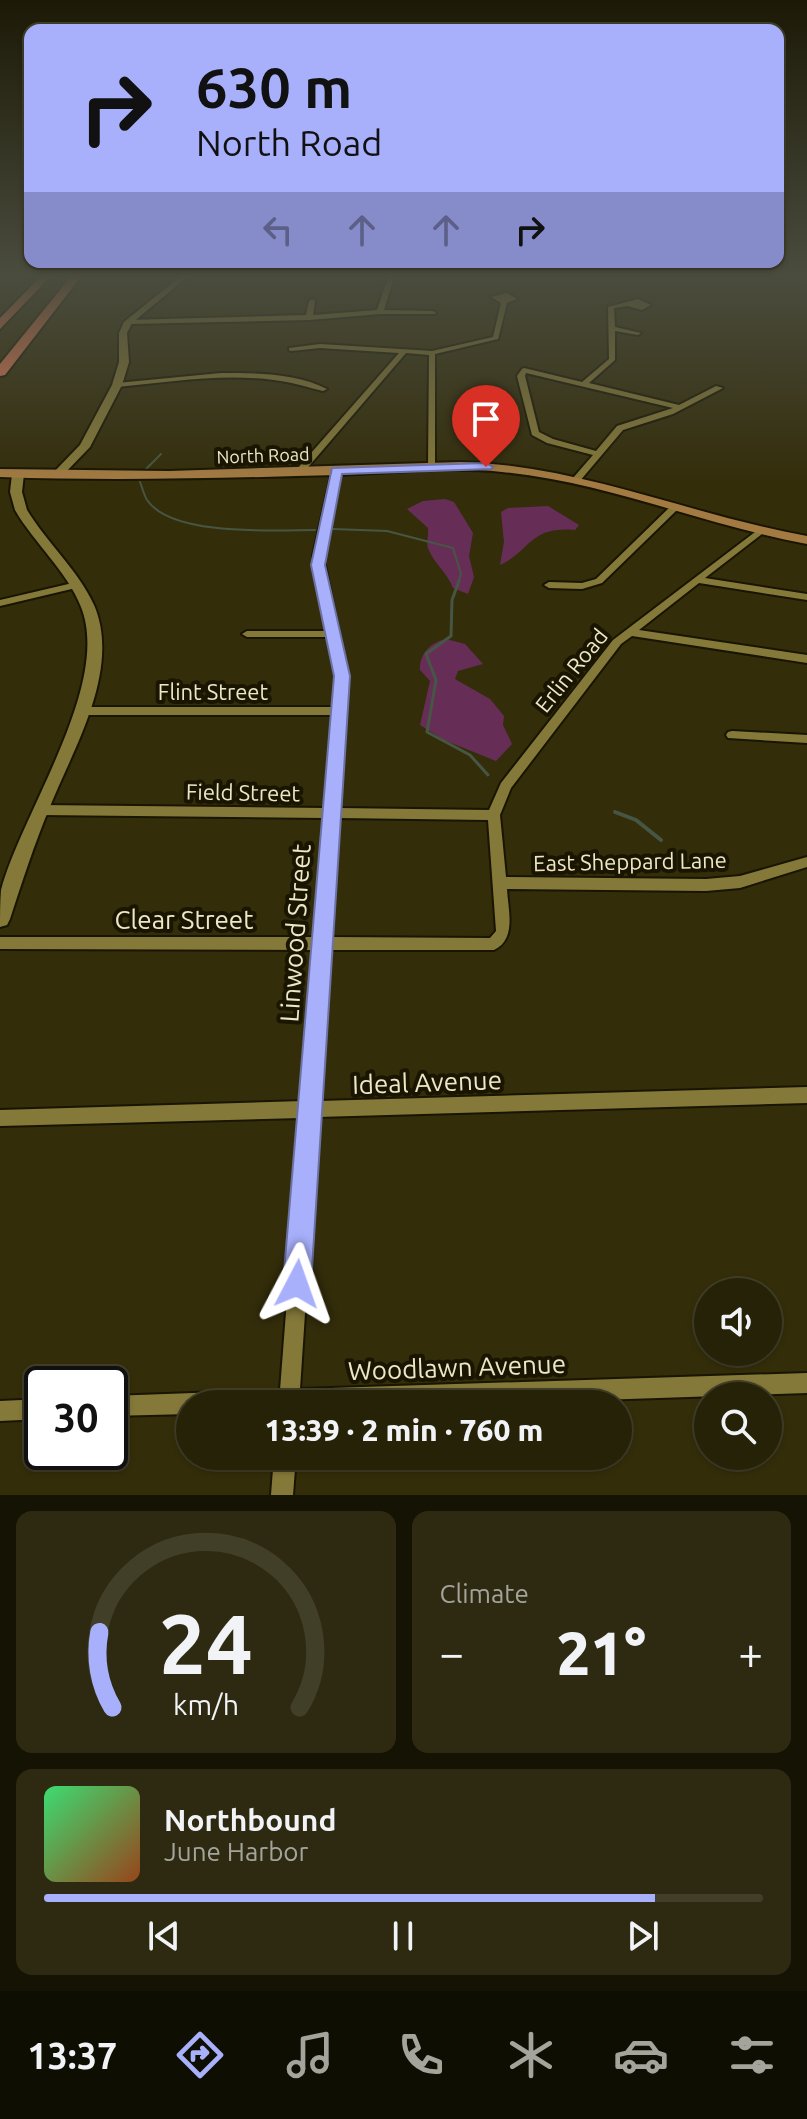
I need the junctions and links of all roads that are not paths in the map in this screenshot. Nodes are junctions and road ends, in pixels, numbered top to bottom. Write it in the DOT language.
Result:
graph roads {
  1 [pos="22,344"];
  2 [pos="123,344"];
  3 [pos="471,344"];
  4 [pos="611,344"];
  5 [pos="291,349"];
  6 [pos="404,352"];
  7 [pos="432,353"];
  8 [pos="0,372"];
  9 [pos="585,383"];
  10 [pos="117,385"];
  11 [pos="719,388"];
  12 [pos="323,389"];
  13 [pos="654,402"];
  14 [pos="680,407"];
  15 [pos="666,413"];
  16 [pos="597,454"];
  17 [pos="432,466"];
  18 [pos="300,471"];
  19 [pos="336,471"];
  20 [pos="0,473"];
  21 [pos="64,475"];
  22 [pos="576,480"];
  23 [pos="17,481"];
  24 [pos="674,508"];
  25 [pos="759,532"];
  26 [pos="807,540"];
  27 [pos="696,580"];
  28 [pos="77,585"];
  29 [pos="549,585"];
  30 [pos="807,597"];
  31 [pos="0,603"];
  32 [pos="628,632"];
  33 [pos="247,634"];
  34 [pos="335,634"];
  35 [pos="807,659"];
  36 [pos="86,711"];
  37 [pos="339,711"];
  38 [pos="732,735"];
  39 [pos="807,739"];
  40 [pos="40,810"];
  41 [pos="332,813"];
  42 [pos="494,815"];
  43 [pos="807,862"];
  44 [pos="499,883"];
  45 [pos="0,919"];
  46 [pos="0,943"];
  47 [pos="323,943"];
  48 [pos="807,1095"];
  49 [pos="309,1111"];
  50 [pos="0,1118"];
  51 [pos="807,1383"];
  52 [pos="290,1390"];
  53 [pos="616,1390"];
  54 [pos="176,1405"];
  55 [pos="128,1406"];
  56 [pos="24,1410"];
  57 [pos="0,1411"];
  58 [pos="284,1470"];
  59 [pos="282,1495"];
  1 -- 8 [label="highway"];
  2 -- 10 [label="street"];
  3 -- 7 [label="street"];
  4 -- 9 [label="street"];
  5 -- 6 [label="street"];
  6 -- 7 [label="street"];
  6 -- 18 [label="street"];
  7 -- 17 [label="street"];
  9 -- 13 [label="street"];
  9 -- 16 [label="street"];
  10 -- 12 [label="street"];
  10 -- 21 [label="street"];
  11 -- 14 [label="street"];
  13 -- 14 [label="street"];
  13 -- 15 [label="street"];
  14 -- 15 [label="street"];
  15 -- 16 [label="street"];
  16 -- 22 [label="street"];
  17 -- 19 [label="main road, North Road"];
  17 -- 22 [label="main road, North Road"];
  18 -- 19 [label="main road, North Road"];
  18 -- 21 [label="main road, North Road"];
  19 -- 34 [label="street, Linwood Street"];
  20 -- 23 [label="main road, North Road"];
  21 -- 23 [label="main road, North Road"];
  22 -- 24 [label="main road, North Road"];
  23 -- 28 [label="street"];
  24 -- 25 [label="main road, North Road"];
  24 -- 29 [label="street"];
  25 -- 26 [label="main road, North Road"];
  25 -- 27 [label="street, Erlin Road"];
  27 -- 30 [label="street"];
  27 -- 32 [label="street, Erlin Road"];
  28 -- 31 [label="street"];
  28 -- 36 [label="street"];
  32 -- 35 [label="street"];
  32 -- 42 [label="street, Erlin Road"];
  33 -- 34 [label="street"];
  34 -- 37 [label="street, Linwood Street"];
  36 -- 37 [label="street, Flint Street"];
  36 -- 40 [label="street"];
  37 -- 41 [label="street, Linwood Street"];
  38 -- 39 [label="street"];
  40 -- 41 [label="street, Field Street"];
  40 -- 45 [label="street"];
  41 -- 42 [label="street, Field Street"];
  41 -- 47 [label="street, Linwood Street"];
  42 -- 44 [label="street, Erlin Road"];
  43 -- 44 [label="street, East Sheppard Lane"];
  44 -- 47 [label="street, Clear Street"];
  46 -- 47 [label="street, Clear Street"];
  47 -- 49 [label="street, Linwood Street"];
  48 -- 49 [label="street, Ideal Avenue"];
  49 -- 50 [label="street, Ideal Avenue"];
  49 -- 52 [label="street, Linwood Street"];
  51 -- 53 [label="street, Woodlawn Avenue"];
  54 -- 55 [label="street, Woodlawn Avenue"];
  56 -- 57 [label="street"];
  58 -- 59 [label="street"];
}
